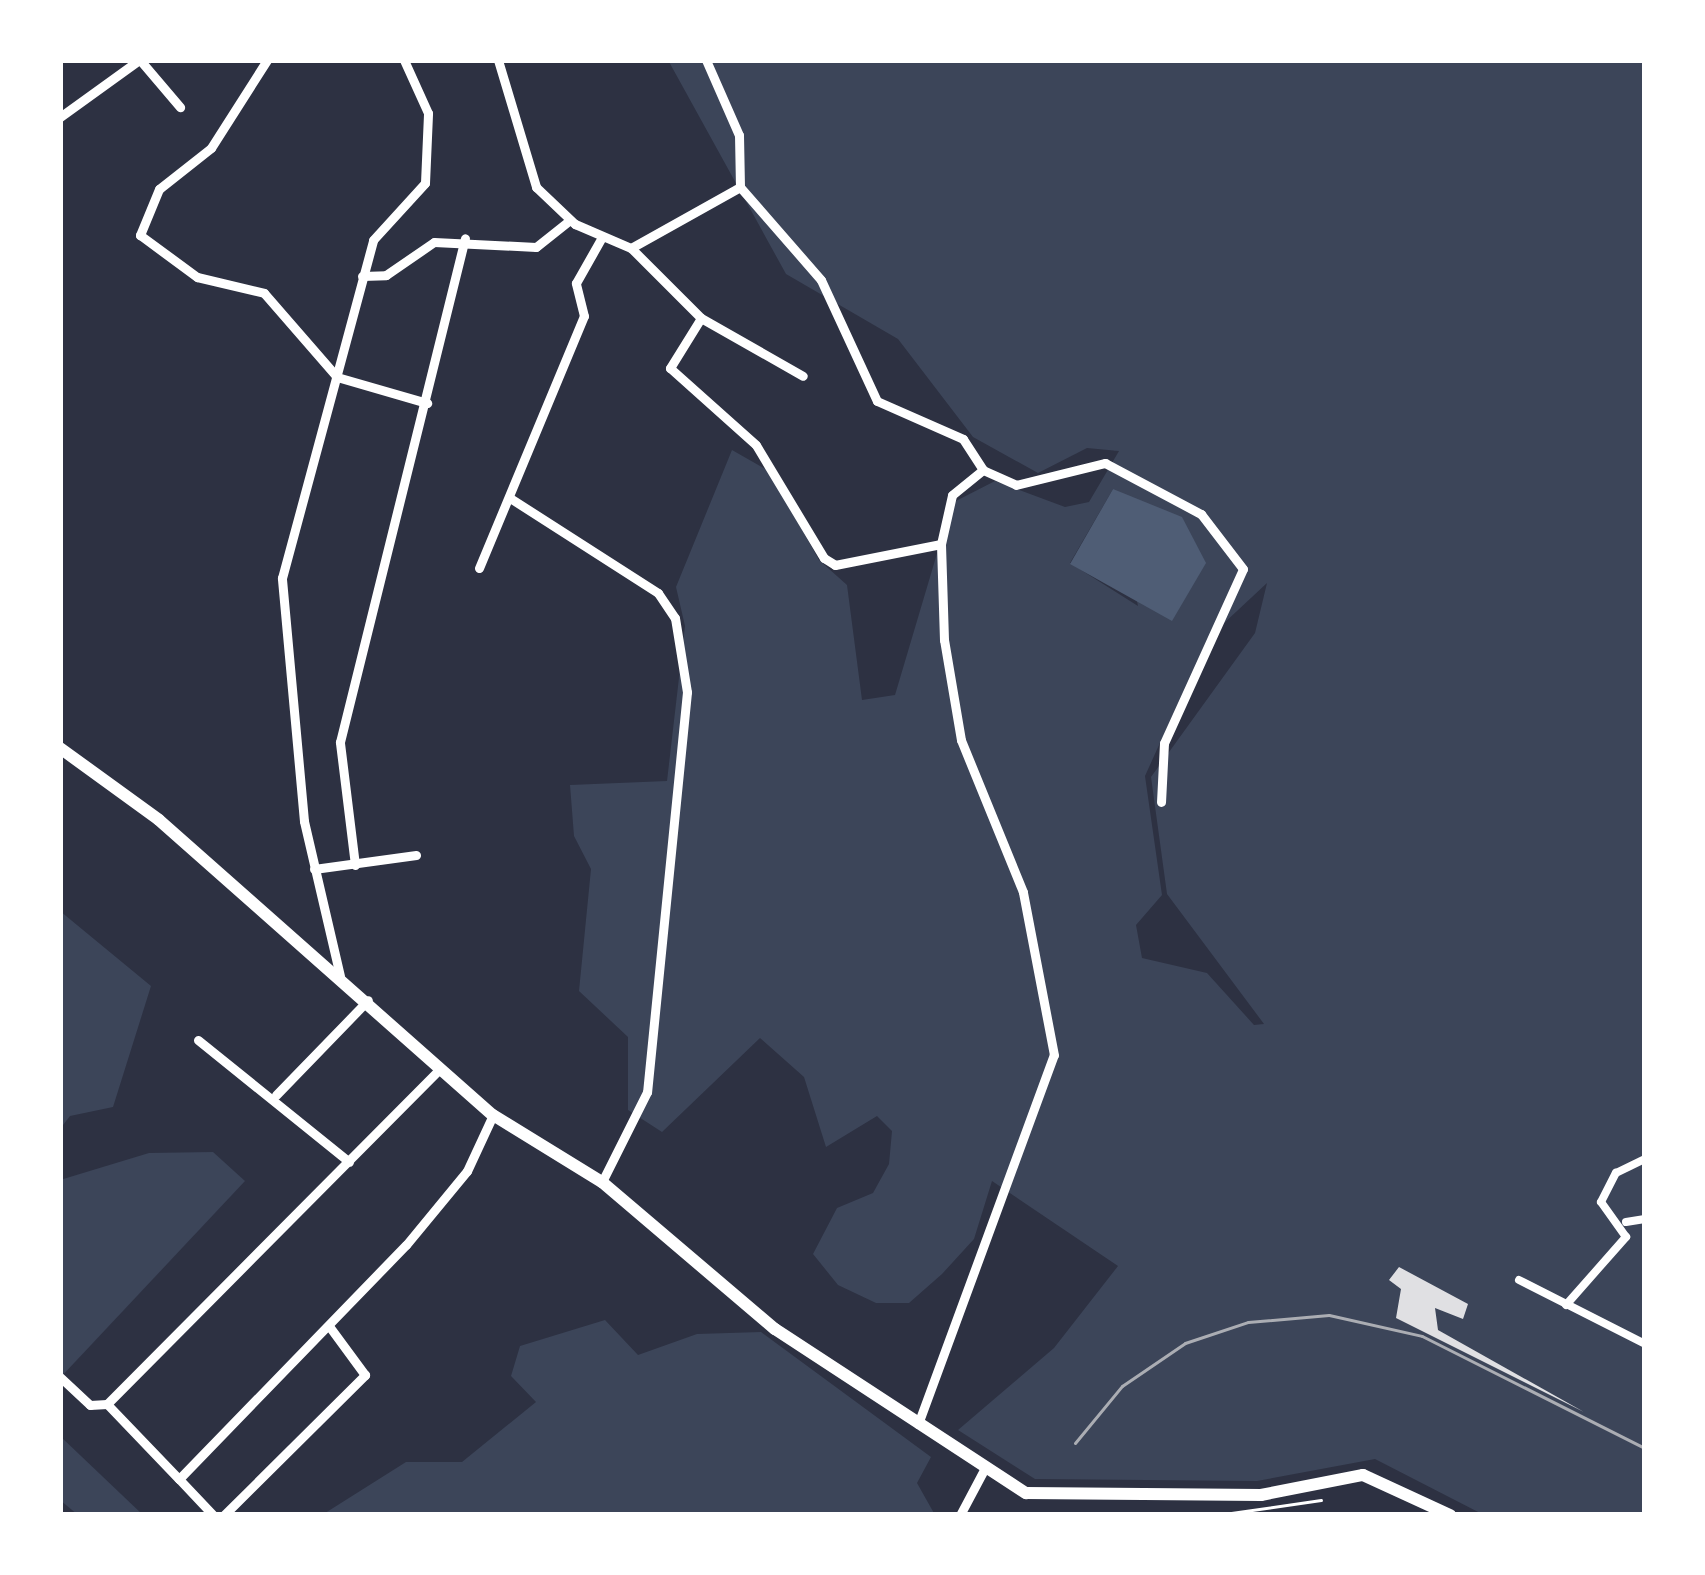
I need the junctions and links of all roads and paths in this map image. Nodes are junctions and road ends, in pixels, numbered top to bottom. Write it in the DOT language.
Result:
graph roads {
  1 [pos="140,60"];
  2 [pos="267,60"];
  3 [pos="404,60"];
  4 [pos="498,60"];
  5 [pos="706,60"];
  6 [pos="180,107"];
  7 [pos="60,117"];
  8 [pos="740,187"];
  9 [pos="570,220"];
  10 [pos="602,237"];
  11 [pos="465,238"];
  12 [pos="632,248"];
  13 [pos="362,276"];
  14 [pos="701,318"];
  15 [pos="338,376"];
  16 [pos="803,376"];
  17 [pos="427,403"];
  18 [pos="983,470"];
  19 [pos="509,498"];
  20 [pos="941,544"];
  21 [pos="479,568"];
  22 [pos="60,748"];
  23 [pos="1161,802"];
  24 [pos="416,855"];
  25 [pos="355,865"];
  26 [pos="314,868"];
  27 [pos="340,976"];
  28 [pos="368,1000"];
  29 [pos="198,1040"];
  30 [pos="440,1069"];
  31 [pos="276,1095"];
  32 [pos="493,1115"];
  33 [pos="1645,1159"];
  34 [pos="349,1162"];
  35 [pos="602,1182"];
  36 [pos="1645,1219"];
  37 [pos="1626,1222"];
  38 [pos="1519,1280"];
  39 [pos="1566,1305"];
  40 [pos="328,1326"];
  41 [pos="1645,1344"];
  42 [pos="60,1377"];
  43 [pos="107,1404"];
  44 [pos="919,1424"];
  45 [pos="985,1468"];
  46 [pos="179,1479"];
  47 [pos="1102,1497"];
  48 [pos="1332,1497"];
  49 [pos="213,1515"];
  50 [pos="224,1515"];
  51 [pos="960,1515"];
  52 [pos="1100,1515"];
  53 [pos="1216,1515"];
  54 [pos="1450,1515"];
  1 -- 6 [label="street"];
  1 -- 7 [label="street"];
  2 -- 15 [label="street"];
  3 -- 13 [label="street"];
  4 -- 9 [label="street"];
  5 -- 8 [label="street"];
  8 -- 12 [label="street"];
  8 -- 18 [label="street"];
  9 -- 10 [label="street"];
  9 -- 11 [label="street"];
  10 -- 12 [label="street"];
  10 -- 19 [label="street"];
  11 -- 13 [label="street"];
  11 -- 17 [label="street"];
  12 -- 14 [label="street"];
  13 -- 15 [label="street"];
  14 -- 16 [label="street"];
  14 -- 20 [label="street"];
  15 -- 17 [label="street"];
  15 -- 26 [label="street"];
  17 -- 25 [label="street"];
  18 -- 20 [label="street"];
  18 -- 23 [label="street"];
  19 -- 21 [label="street"];
  19 -- 35 [label="street"];
  20 -- 44 [label="street"];
  22 -- 27 [label="street"];
  24 -- 25 [label="street"];
  25 -- 26 [label="street"];
  26 -- 27 [label="street"];
  27 -- 28 [label="street"];
  28 -- 30 [label="street"];
  28 -- 31 [label="street"];
  29 -- 31 [label="street"];
  30 -- 32 [label="street"];
  30 -- 34 [label="street"];
  31 -- 34 [label="street"];
  32 -- 35 [label="street"];
  32 -- 40 [label="street"];
  33 -- 37 [label="street"];
  34 -- 43 [label="street"];
  35 -- 44 [label="street"];
  36 -- 37 [label="street"];
  37 -- 39 [label="street"];
  38 -- 39 [label="street"];
  39 -- 41 [label="street"];
  40 -- 46 [label="street"];
  40 -- 50 [label="street"];
  42 -- 43 [label="street"];
  43 -- 46 [label="street"];
  44 -- 45 [label="street"];
  45 -- 47 [label="street"];
  45 -- 51 [label="street"];
  46 -- 49 [label="street"];
  47 -- 52 [label="street"];
  47 -- 54 [label="street"];
  48 -- 53 [label="path"];
}
